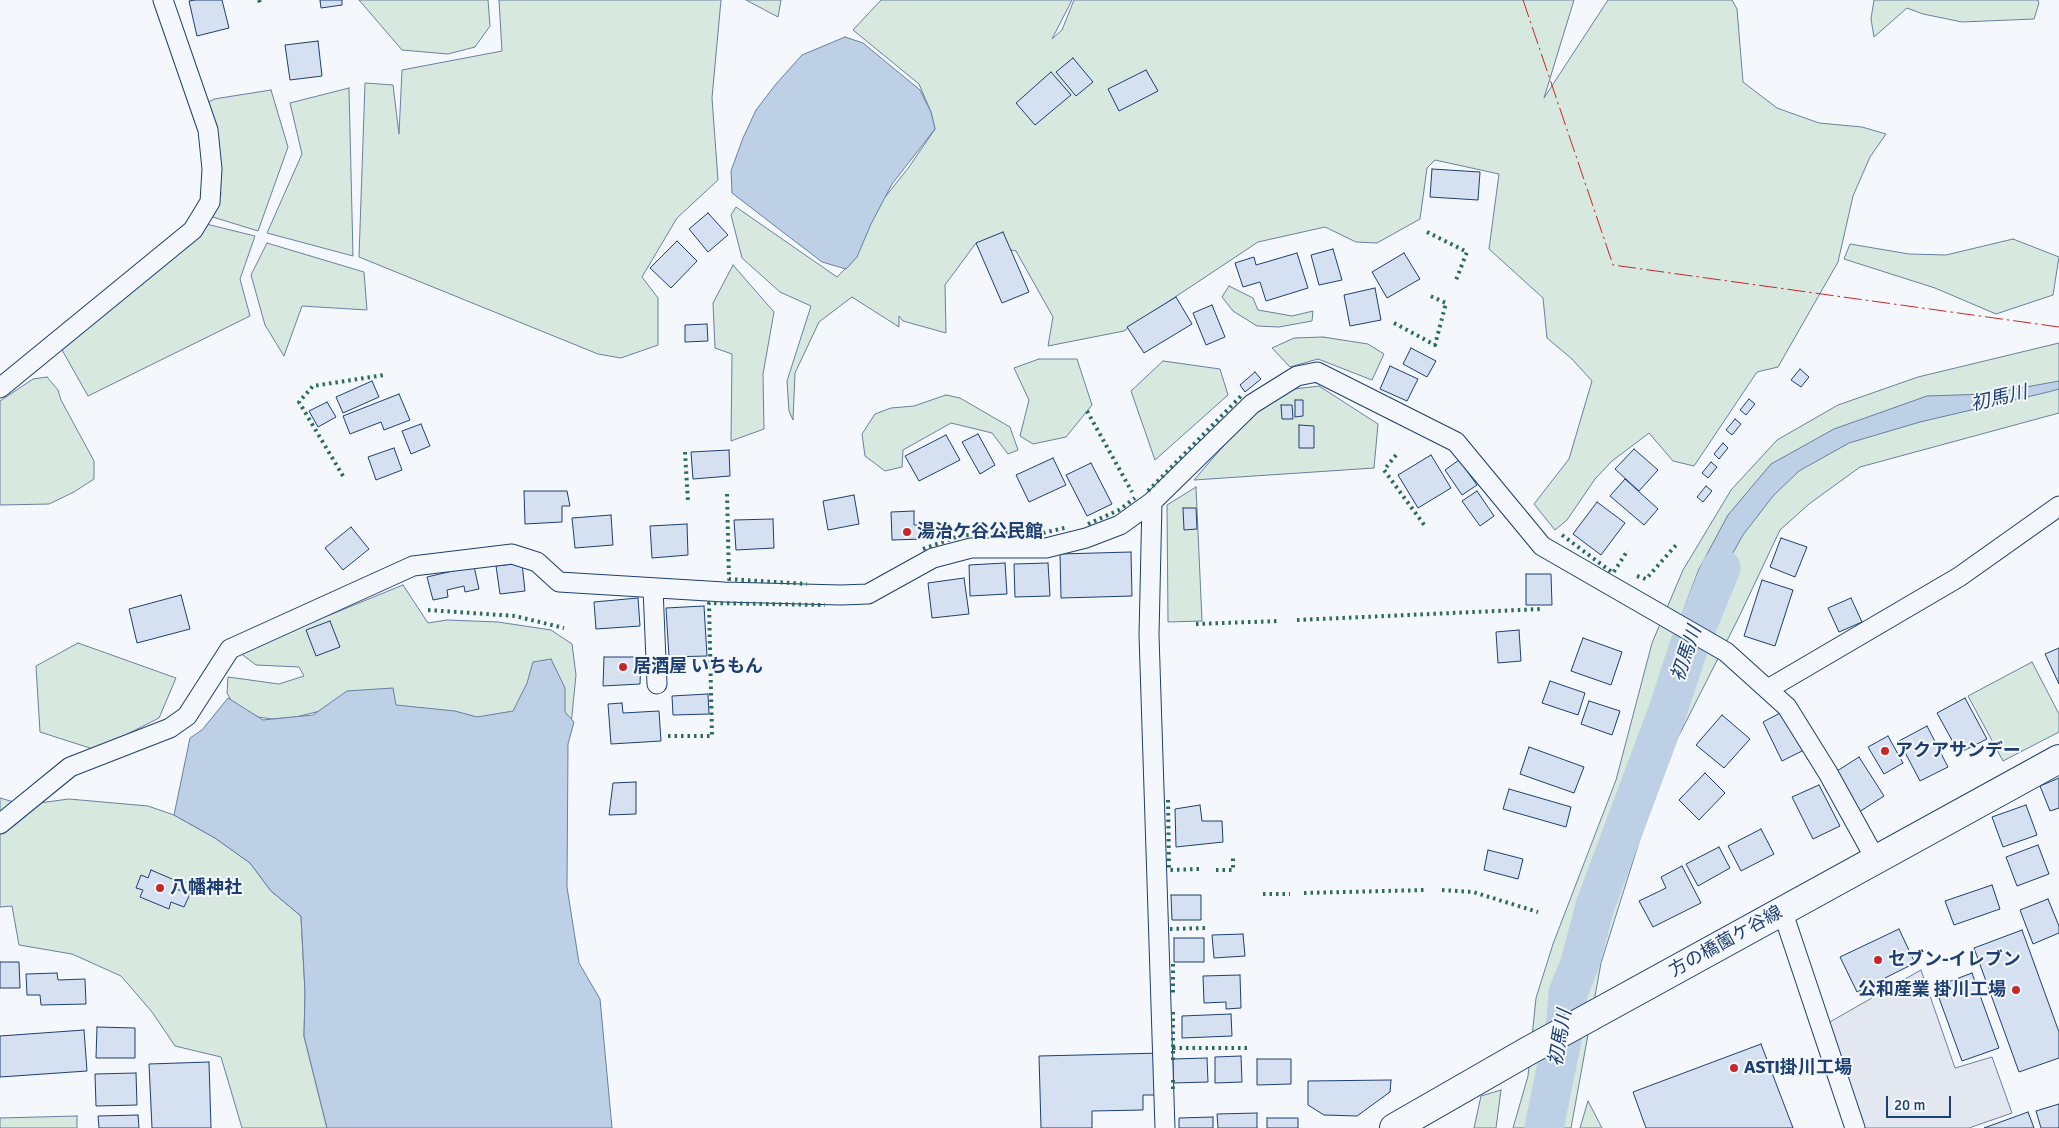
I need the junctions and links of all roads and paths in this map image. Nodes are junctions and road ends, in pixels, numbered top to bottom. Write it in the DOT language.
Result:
graph roads {
  1 [pos="164,0"];
  2 [pos="0,388"];
  3 [pos="1152,502"];
  4 [pos="2059,506"];
  5 [pos="653,588"];
  6 [pos="657,684"];
  7 [pos="1768,689"];
  8 [pos="2059,759"];
  9 [pos="0,824"];
  10 [pos="1876,860"];
  11 [pos="1782,910"];
  12 [pos="1165,1128"];
  13 [pos="1394,1128"];
  14 [pos="1855,1128"];
  1 -- 2 [label="street"];
  3 -- 5 [label="street"];
  3 -- 7 [label="street"];
  3 -- 12 [label="street"];
  4 -- 7 [label="street"];
  5 -- 6 [label="street"];
  5 -- 9 [label="street"];
  7 -- 10 [label="street"];
  8 -- 10 [label="main road, 方の橋薗ケ谷線"];
  10 -- 11 [label="main road, 方の橋薗ケ谷線"];
  11 -- 13 [label="main road, 方の橋薗ケ谷線"];
  11 -- 14 [label="street"];
}
